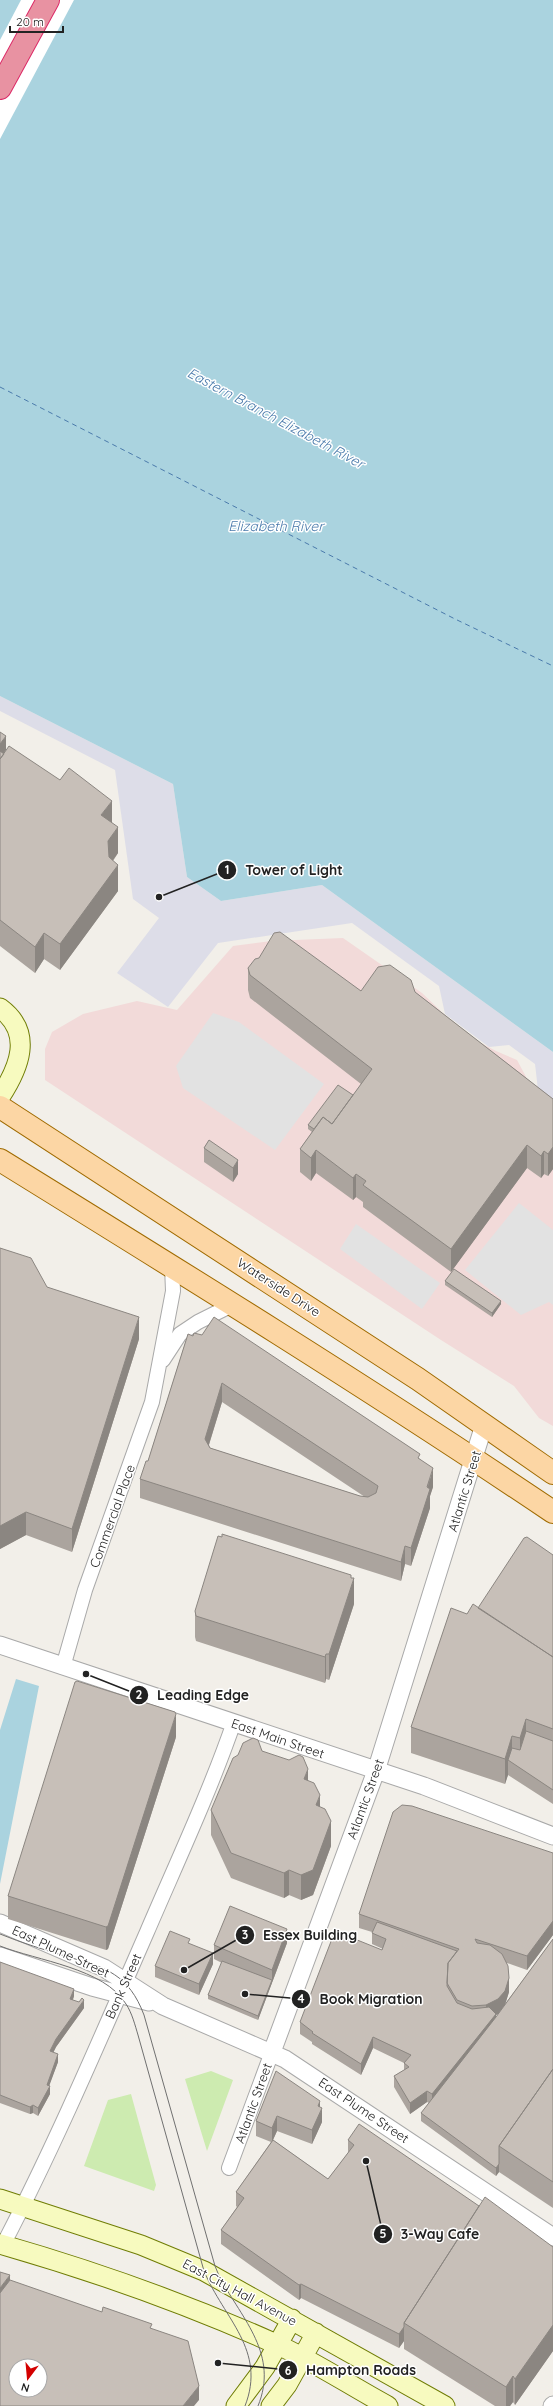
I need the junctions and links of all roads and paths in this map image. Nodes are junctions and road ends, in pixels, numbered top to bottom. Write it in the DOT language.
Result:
graph roads {
  1 [pos="48,0"];
  2 [pos="0,88"];
  3 [pos="0,1008"];
  4 [pos="0,1097"];
  5 [pos="0,1107"];
  6 [pos="0,1160"];
  7 [pos="172,1266"];
  8 [pos="232,1305"];
  9 [pos="160,1365"];
  10 [pos="484,1425"];
  11 [pos="474,1458"];
  12 [pos="553,1473"];
  13 [pos="553,1512"];
  14 [pos="0,1646"];
  15 [pos="63,1668"];
  16 [pos="234,1722"];
  17 [pos="376,1771"];
  18 [pos="553,1836"];
  19 [pos="0,1923"];
  20 [pos="0,1956"];
  21 [pos="122,1988"];
  22 [pos="272,2052"];
  23 [pos="229,2168"];
  24 [pos="0,2199"];
  25 [pos="23,2207"];
  26 [pos="553,2237"];
  27 [pos="1,2244"];
  28 [pos="292,2319"];
  29 [pos="316,2333"];
  30 [pos="277,2345"];
  31 [pos="303,2358"];
  32 [pos="236,2406"];
  33 [pos="271,2406"];
  34 [pos="388,2406"];
  35 [pos="445,2406"];
  1 -- 2 [label="highway"];
  3 -- 4 [label="main road"];
  5 -- 10 [label="main road, Waterside Drive"];
  6 -- 7 [label="main road"];
  7 -- 8 [label="main road"];
  7 -- 9 [label="street, Commercial Place"];
  8 -- 9 [label="street, Commercial Place"];
  8 -- 11 [label="main road"];
  9 -- 15 [label="street, Commercial Place"];
  10 -- 11 [label="street, Atlantic Street"];
  10 -- 12 [label="main road, Waterside Drive"];
  11 -- 13 [label="main road"];
  11 -- 17 [label="street, Atlantic Street"];
  14 -- 15 [label="street, East Main Street"];
  15 -- 16 [label="street, East Main Street"];
  16 -- 17 [label="street, East Main Street"];
  16 -- 21 [label="street, Bank Street"];
  17 -- 18 [label="street, East Main Street"];
  17 -- 22 [label="street, Atlantic Street"];
  19 -- 21 [label="street, East Plume Street"];
  20 -- 21 [label="street, East Plume Street"];
  21 -- 22 [label="street, East Plume Street"];
  21 -- 25 [label="street, Bank Street"];
  22 -- 23 [label="street, Atlantic Street"];
  22 -- 26 [label="street, East Plume Street"];
  24 -- 25 [label="main road, East City Hall Avenue"];
  25 -- 27 [label="street, Bank Street"];
  25 -- 28 [label="main road, East City Hall Avenue"];
  27 -- 30 [label="main road"];
  28 -- 29 [label="main road, East City Hall Avenue"];
  28 -- 30 [label="main road"];
  29 -- 31 [label="main road"];
  29 -- 35 [label="main road, East City Hall Avenue"];
  30 -- 31 [label="main road"];
  30 -- 32 [label="main road"];
  31 -- 33 [label="main road"];
  31 -- 34 [label="main road"];
}
